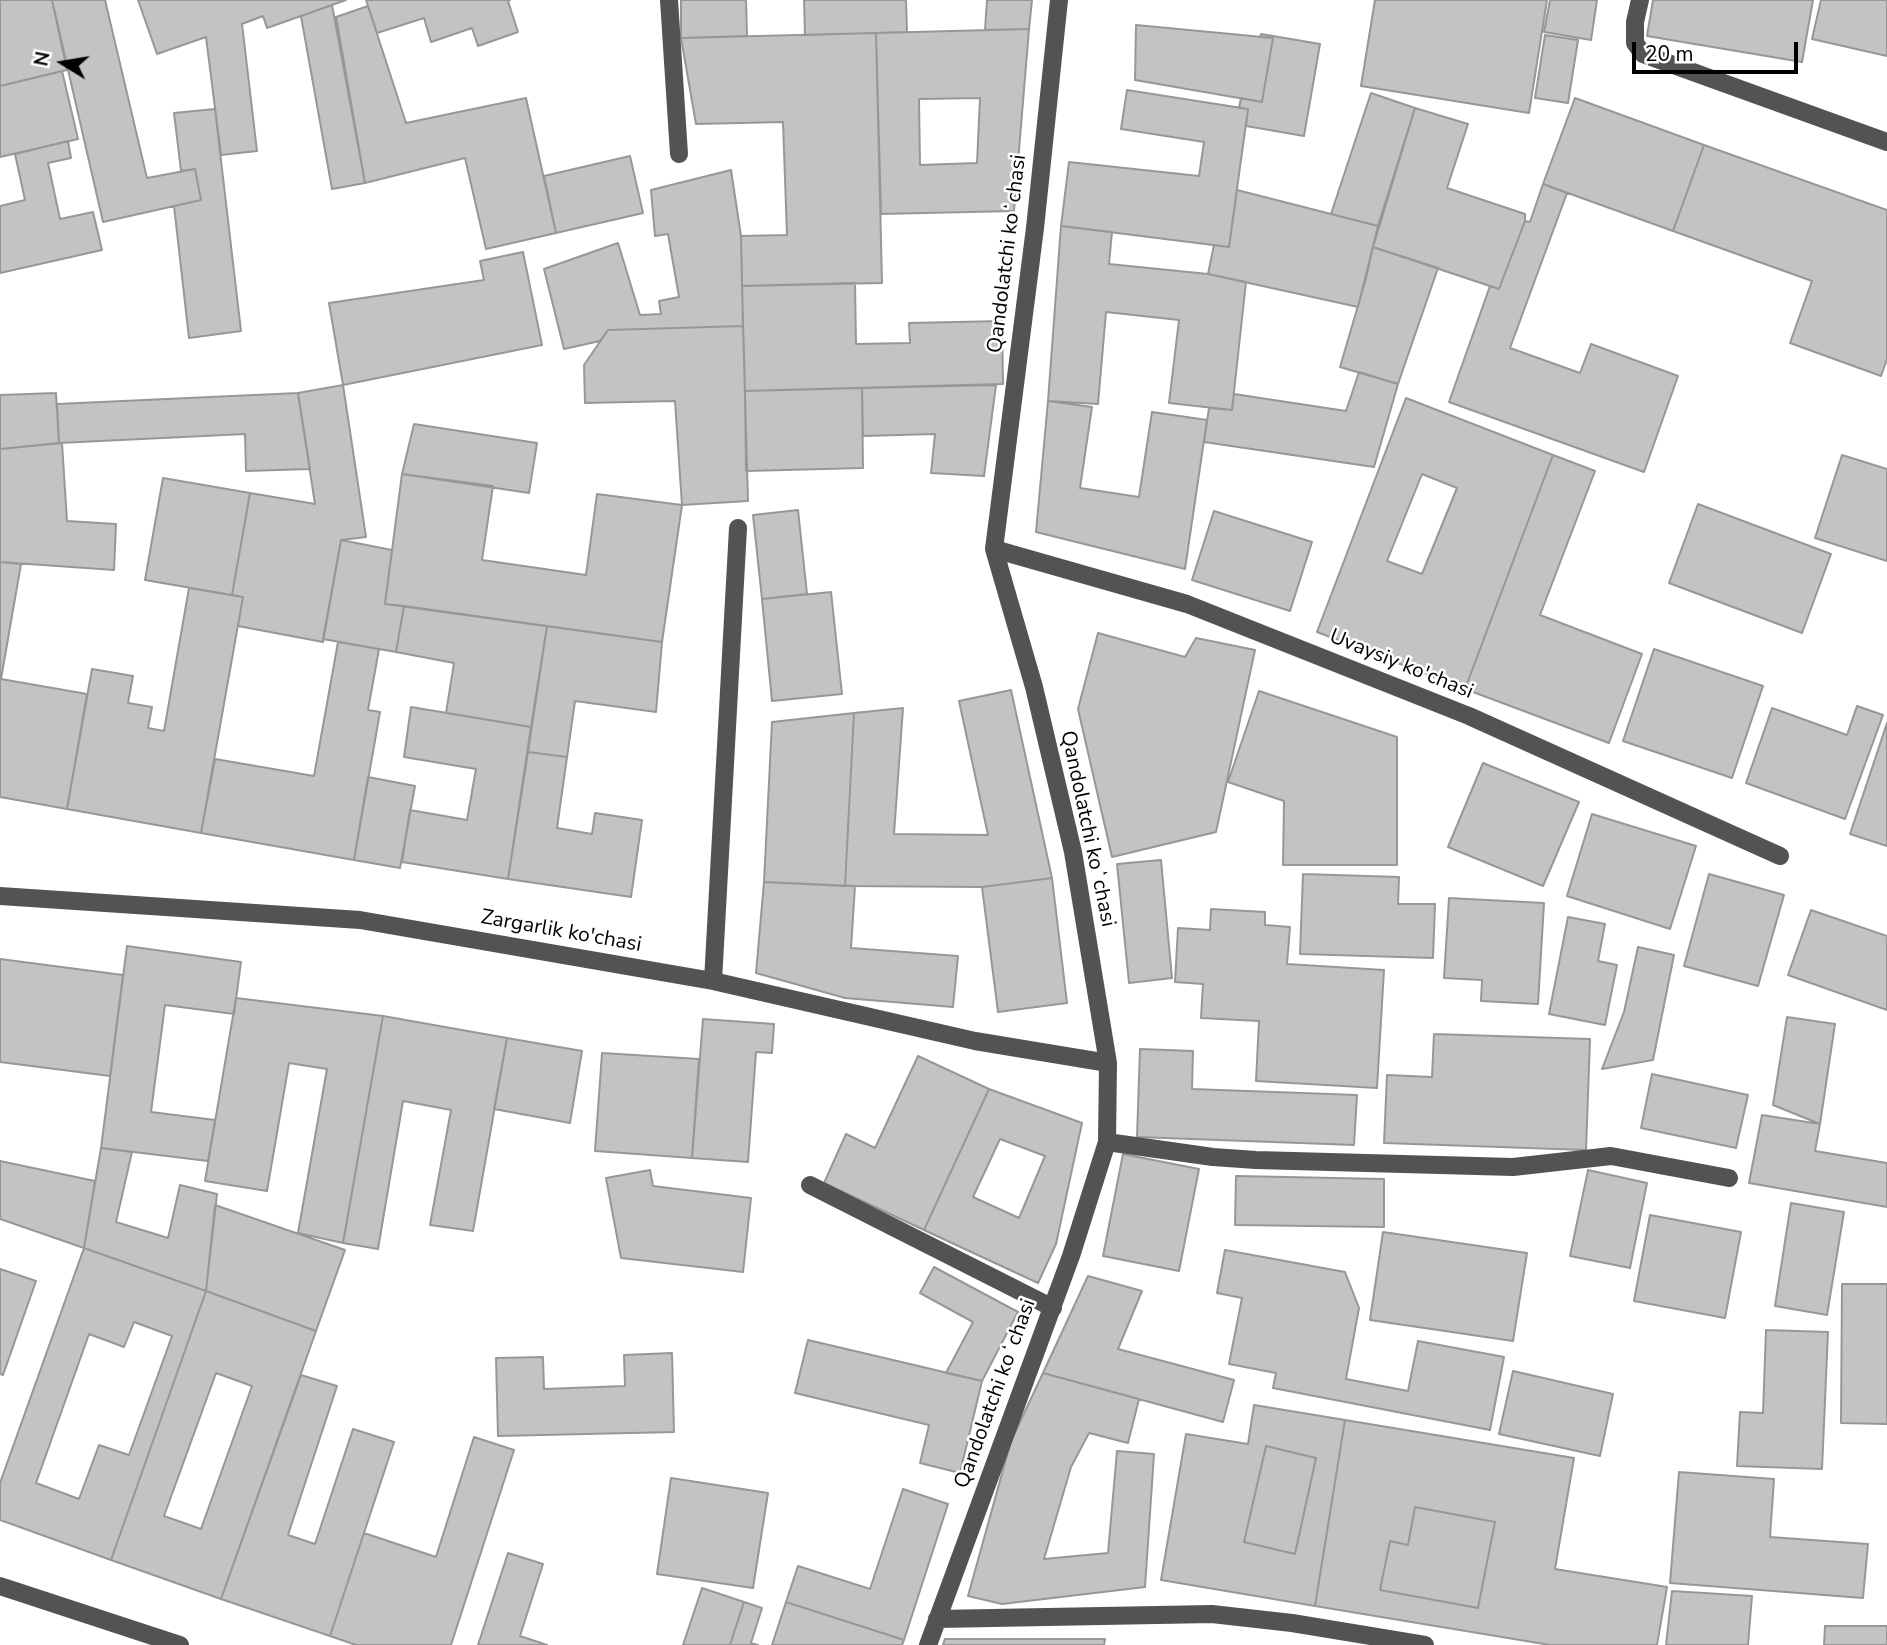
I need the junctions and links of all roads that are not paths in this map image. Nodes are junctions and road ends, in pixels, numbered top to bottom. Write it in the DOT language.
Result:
graph roads {
  1 [pos="669,0"];
  2 [pos="1059,0"];
  3 [pos="1640,0"];
  4 [pos="1887,142"];
  5 [pos="679,154"];
  6 [pos="738,528"];
  7 [pos="994,549"];
  8 [pos="1780,856"];
  9 [pos="0,896"];
  10 [pos="713,981"];
  11 [pos="1108,1063"];
  12 [pos="1107,1142"];
  13 [pos="1729,1178"];
  14 [pos="810,1185"];
  15 [pos="1053,1308"];
  16 [pos="0,1586"];
  17 [pos="937,1619"];
  18 [pos="180,1645"];
  19 [pos="928,1645"];
  20 [pos="1425,1645"];
  1 -- 5 [label="street"];
  2 -- 7 [label="street, Qandolatchi koʻchasi"];
  3 -- 4 [label="street"];
  6 -- 10 [label="street"];
  7 -- 8 [label="street, Uvaysiy ko'chasi"];
  7 -- 11 [label="street, Qandolatchi koʻchasi"];
  9 -- 10 [label="street, Zargarlik ko'chasi"];
  10 -- 11 [label="street, Zargarlik ko'chasi"];
  11 -- 12 [label="street, Qandolatchi koʻchasi"];
  12 -- 13 [label="street"];
  12 -- 15 [label="street, Qandolatchi koʻchasi"];
  14 -- 15 [label="street"];
  15 -- 17 [label="street, Qandolatchi koʻchasi"];
  16 -- 18 [label="street"];
  17 -- 19 [label="street, Qandolatchi koʻchasi"];
  17 -- 20 [label="street"];
}
